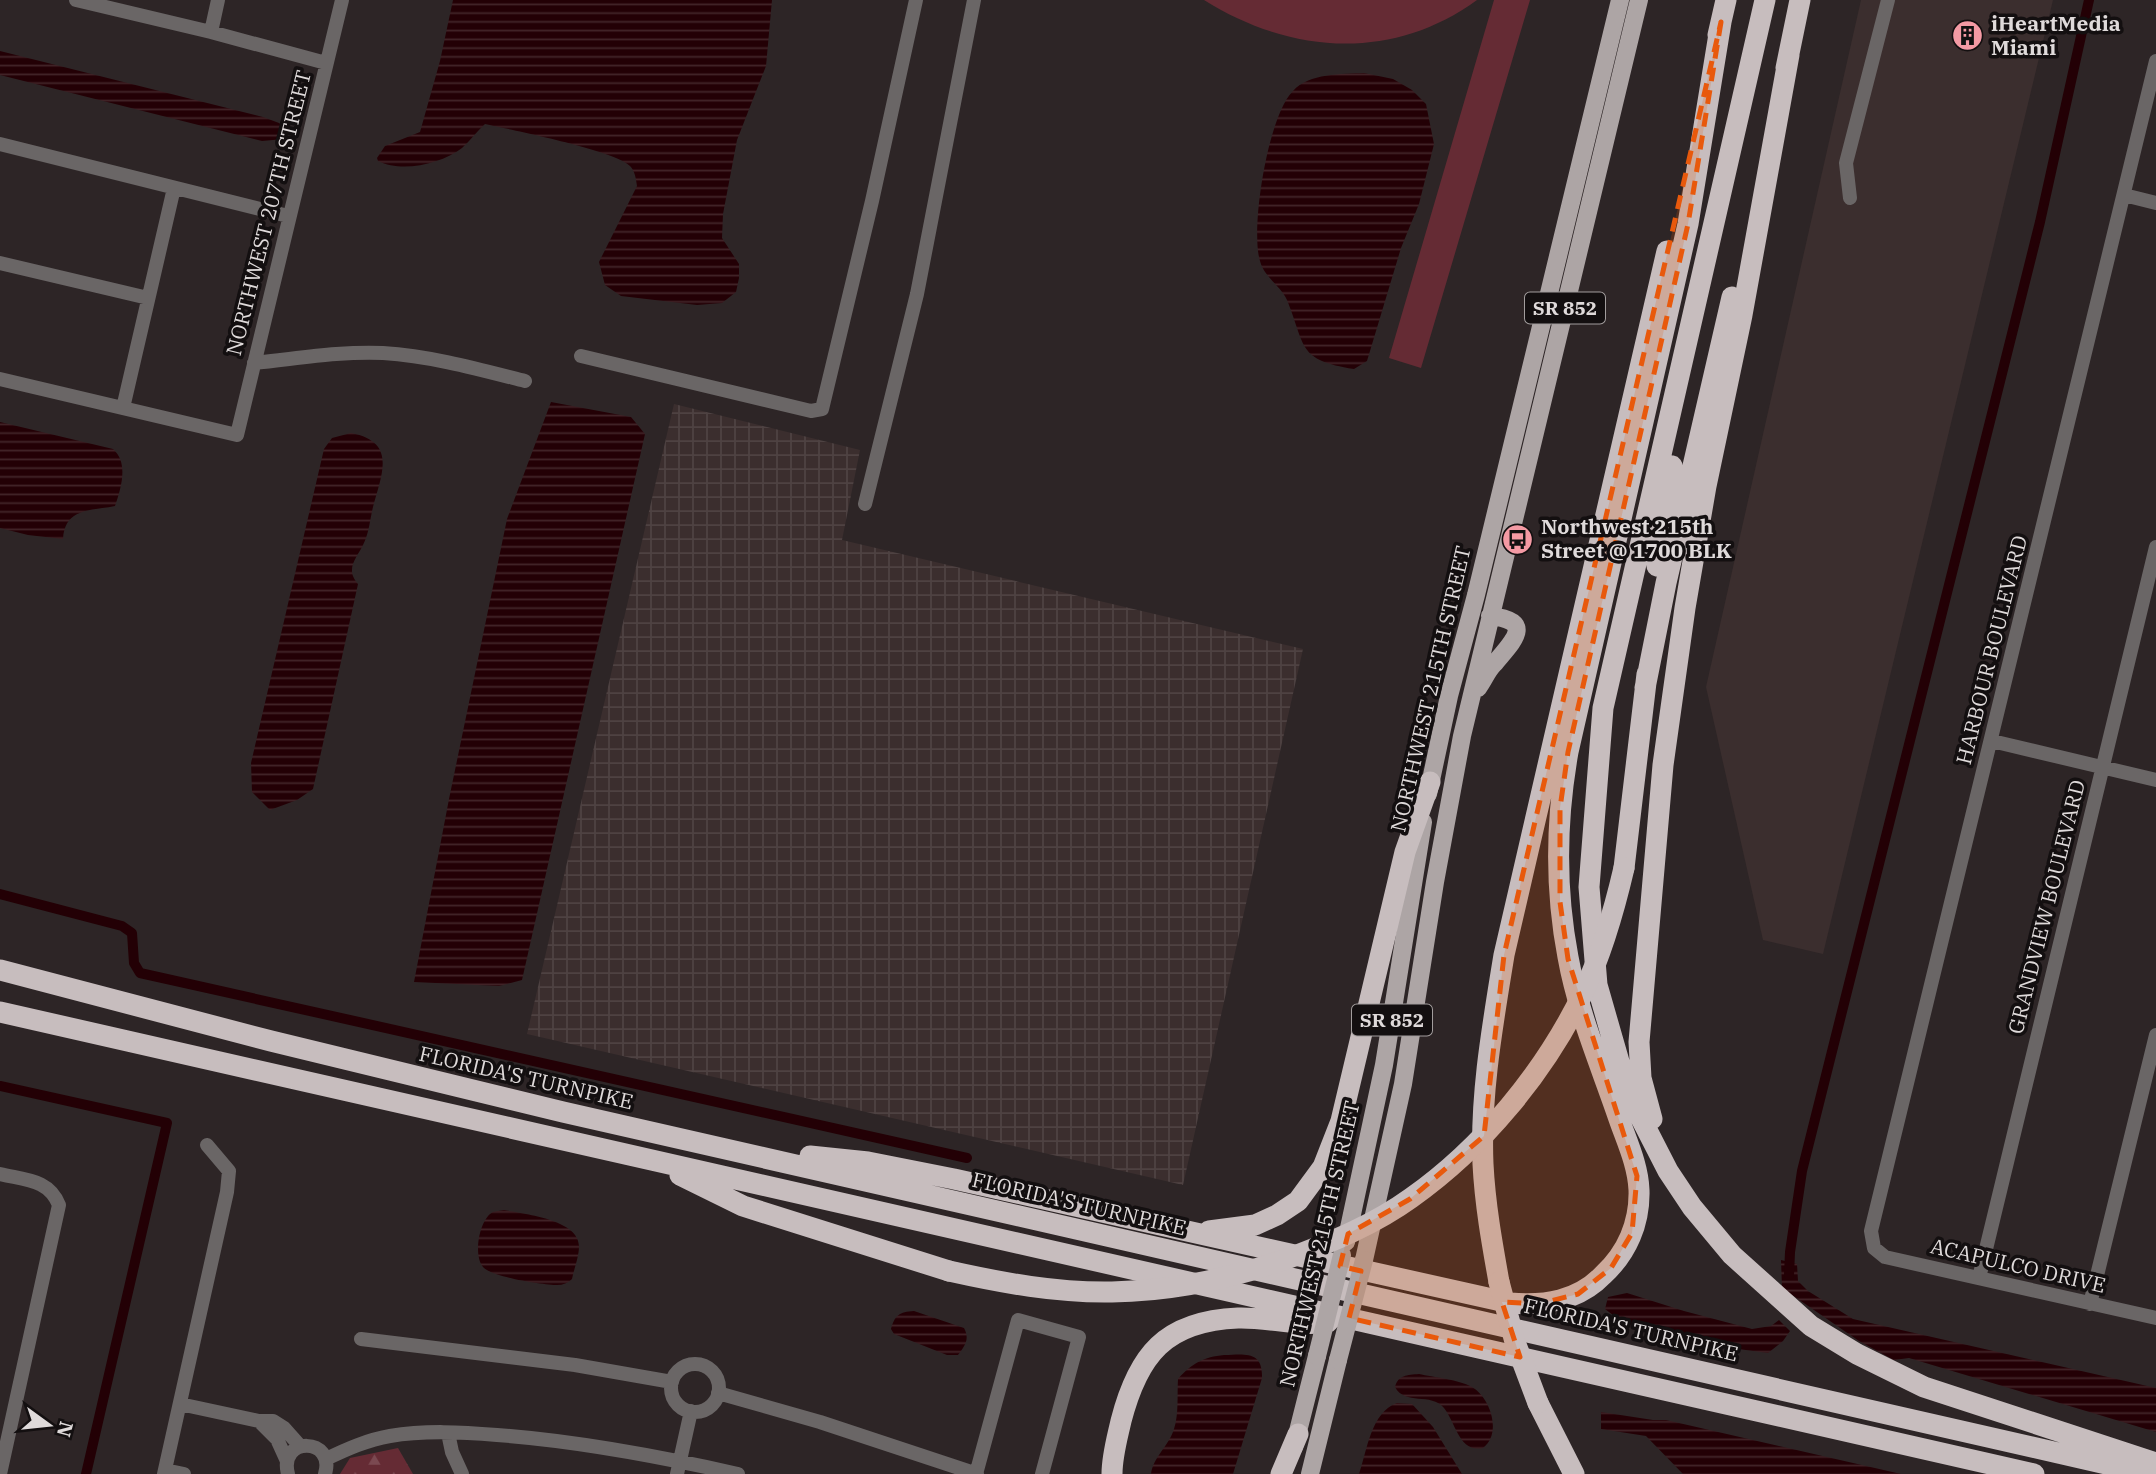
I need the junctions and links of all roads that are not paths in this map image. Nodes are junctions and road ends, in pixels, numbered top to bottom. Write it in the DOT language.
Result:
graph roads {
  1 [pos="76,0"];
  2 [pos="218,0"];
  3 [pos="342,0"];
  4 [pos="916,0"];
  5 [pos="974,0"];
  6 [pos="1620,0"];
  7 [pos="1639,0"];
  8 [pos="1726,0"];
  9 [pos="1765,0"];
  10 [pos="1800,0"];
  11 [pos="1888,0"];
  12 [pos="1721,22"];
  13 [pos="211,32"];
  14 [pos="1789,55"];
  15 [pos="2156,61"];
  16 [pos="326,63"];
  17 [pos="0,144"];
  18 [pos="174,188"];
  19 [pos="2124,195"];
  20 [pos="1850,198"];
  21 [pos="2156,203"];
  22 [pos="288,216"];
  23 [pos="0,262"];
  24 [pos="148,299"];
  25 [pos="1694,316"];
  26 [pos="582,356"];
  27 [pos="254,363"];
  28 [pos="0,379"];
  29 [pos="525,381"];
  30 [pos="122,408"];
  31 [pos="865,504"];
  32 [pos="2156,547"];
  33 [pos="1490,616"];
  34 [pos="1645,688"];
  35 [pos="1470,699"];
  36 [pos="1992,741"];
  37 [pos="2103,766"];
  38 [pos="2156,780"];
  39 [pos="1430,782"];
  40 [pos="0,970"];
  41 [pos="0,1013"];
  42 [pos="2156,1035"];
  43 [pos="207,1145"];
  44 [pos="725,1148"];
  45 [pos="650,1161"];
  46 [pos="0,1174"];
  47 [pos="1193,1233"];
  48 [pos="1874,1248"];
  49 [pos="1755,1276"];
  50 [pos="1979,1278"];
  51 [pos="2090,1304"];
  52 [pos="2156,1318"];
  53 [pos="1352,1319"];
  54 [pos="361,1339"];
  55 [pos="672,1382"];
  56 [pos="718,1393"];
  57 [pos="180,1404"];
  58 [pos="691,1411"];
  59 [pos="259,1421"];
  60 [pos="449,1433"];
  61 [pos="1298,1434"];
  62 [pos="300,1447"];
  63 [pos="326,1459"];
  64 [pos="2156,1463"];
  65 [pos="679,1467"];
  66 [pos="288,1468"];
  67 [pos="165,1472"];
  68 [pos="0,1474"];
  69 [pos="184,1474"];
  70 [pos="325,1474"];
  71 [pos="462,1474"];
  72 [pos="738,1474"];
  73 [pos="976,1474"];
  74 [pos="1042,1474"];
  75 [pos="1112,1474"];
  76 [pos="1281,1474"];
  77 [pos="1288,1474"];
  78 [pos="1310,1474"];
  79 [pos="1574,1474"];
  80 [pos="2034,1474"];
  81 [pos="2150,1474"];
  1 -- 13 [label="street"];
  2 -- 13 [label="street"];
  3 -- 16 [label="street, NORTHWEST 207TH STREET"];
  4 -- 26 [label="street"];
  5 -- 31 [label="street"];
  6 -- 39 [label="main road, NORTHWEST 215TH STREET / SR 852"];
  7 -- 33 [label="main road, NORTHWEST 215TH STREET / SR 852"];
  8 -- 12 [label="highway"];
  9 -- 25 [label="highway"];
  10 -- 14 [label="highway"];
  11 -- 20 [label="street"];
  12 -- 47 [label="highway"];
  12 -- 79 [label="highway, bridge"];
  13 -- 16 [label="street"];
  14 -- 34 [label="highway"];
  14 -- 49 [label="highway"];
  15 -- 19 [label="street, HARBOUR BOULEVARD"];
  16 -- 22 [label="street, NORTHWEST 207TH STREET"];
  17 -- 18 [label="street"];
  18 -- 22 [label="street"];
  18 -- 24 [label="street"];
  19 -- 21 [label="street"];
  19 -- 36 [label="street, HARBOUR BOULEVARD"];
  22 -- 27 [label="street, NORTHWEST 207TH STREET"];
  23 -- 24 [label="street"];
  24 -- 30 [label="street"];
  25 -- 34 [label="highway"];
  25 -- 49 [label="highway"];
  27 -- 29 [label="street"];
  27 -- 30 [label="street, NORTHWEST 207TH STREET"];
  28 -- 30 [label="street"];
  32 -- 37 [label="street, GRANDVIEW BOULEVARD"];
  33 -- 35 [label="main road, NORTHWEST 215TH STREET / SR 852"];
  33 -- 35 [label="main road"];
  34 -- 45 [label="highway, bridge"];
  35 -- 78 [label="main road, NORTHWEST 215TH STREET / SR 852, bridge"];
  36 -- 37 [label="street"];
  36 -- 48 [label="street, HARBOUR BOULEVARD"];
  37 -- 38 [label="street"];
  37 -- 50 [label="street, GRANDVIEW BOULEVARD"];
  39 -- 47 [label="highway"];
  39 -- 61 [label="main road, NORTHWEST 215TH STREET / SR 852, bridge"];
  40 -- 44 [label="highway, FLORIDA'S TURNPIKE"];
  41 -- 45 [label="highway"];
  42 -- 51 [label="street"];
  43 -- 57 [label="street"];
  44 -- 47 [label="highway"];
  44 -- 81 [label="highway, FLORIDA'S TURNPIKE"];
  45 -- 53 [label="highway"];
  46 -- 68 [label="street"];
  48 -- 50 [label="street, ACAPULCO DRIVE"];
  49 -- 64 [label="highway"];
  50 -- 51 [label="street, ACAPULCO DRIVE"];
  51 -- 52 [label="street, ACAPULCO DRIVE"];
  53 -- 75 [label="highway"];
  53 -- 80 [label="highway"];
  54 -- 55 [label="street"];
  55 -- 56 [label="street"];
  55 -- 58 [label="street"];
  56 -- 58 [label="street"];
  56 -- 73 [label="street"];
  57 -- 59 [label="street"];
  57 -- 67 [label="street"];
  58 -- 65 [label="street"];
  59 -- 62 [label="street"];
  59 -- 66 [label="street"];
  60 -- 63 [label="street"];
  60 -- 65 [label="street"];
  60 -- 71 [label="street"];
  61 -- 76 [label="highway"];
  61 -- 77 [label="main road, NORTHWEST 215TH STREET / SR 852"];
  62 -- 63 [label="street"];
  62 -- 66 [label="street"];
  63 -- 70 [label="street"];
  65 -- 72 [label="street"];
  67 -- 69 [label="street"];
  73 -- 74 [label="street"];
}
